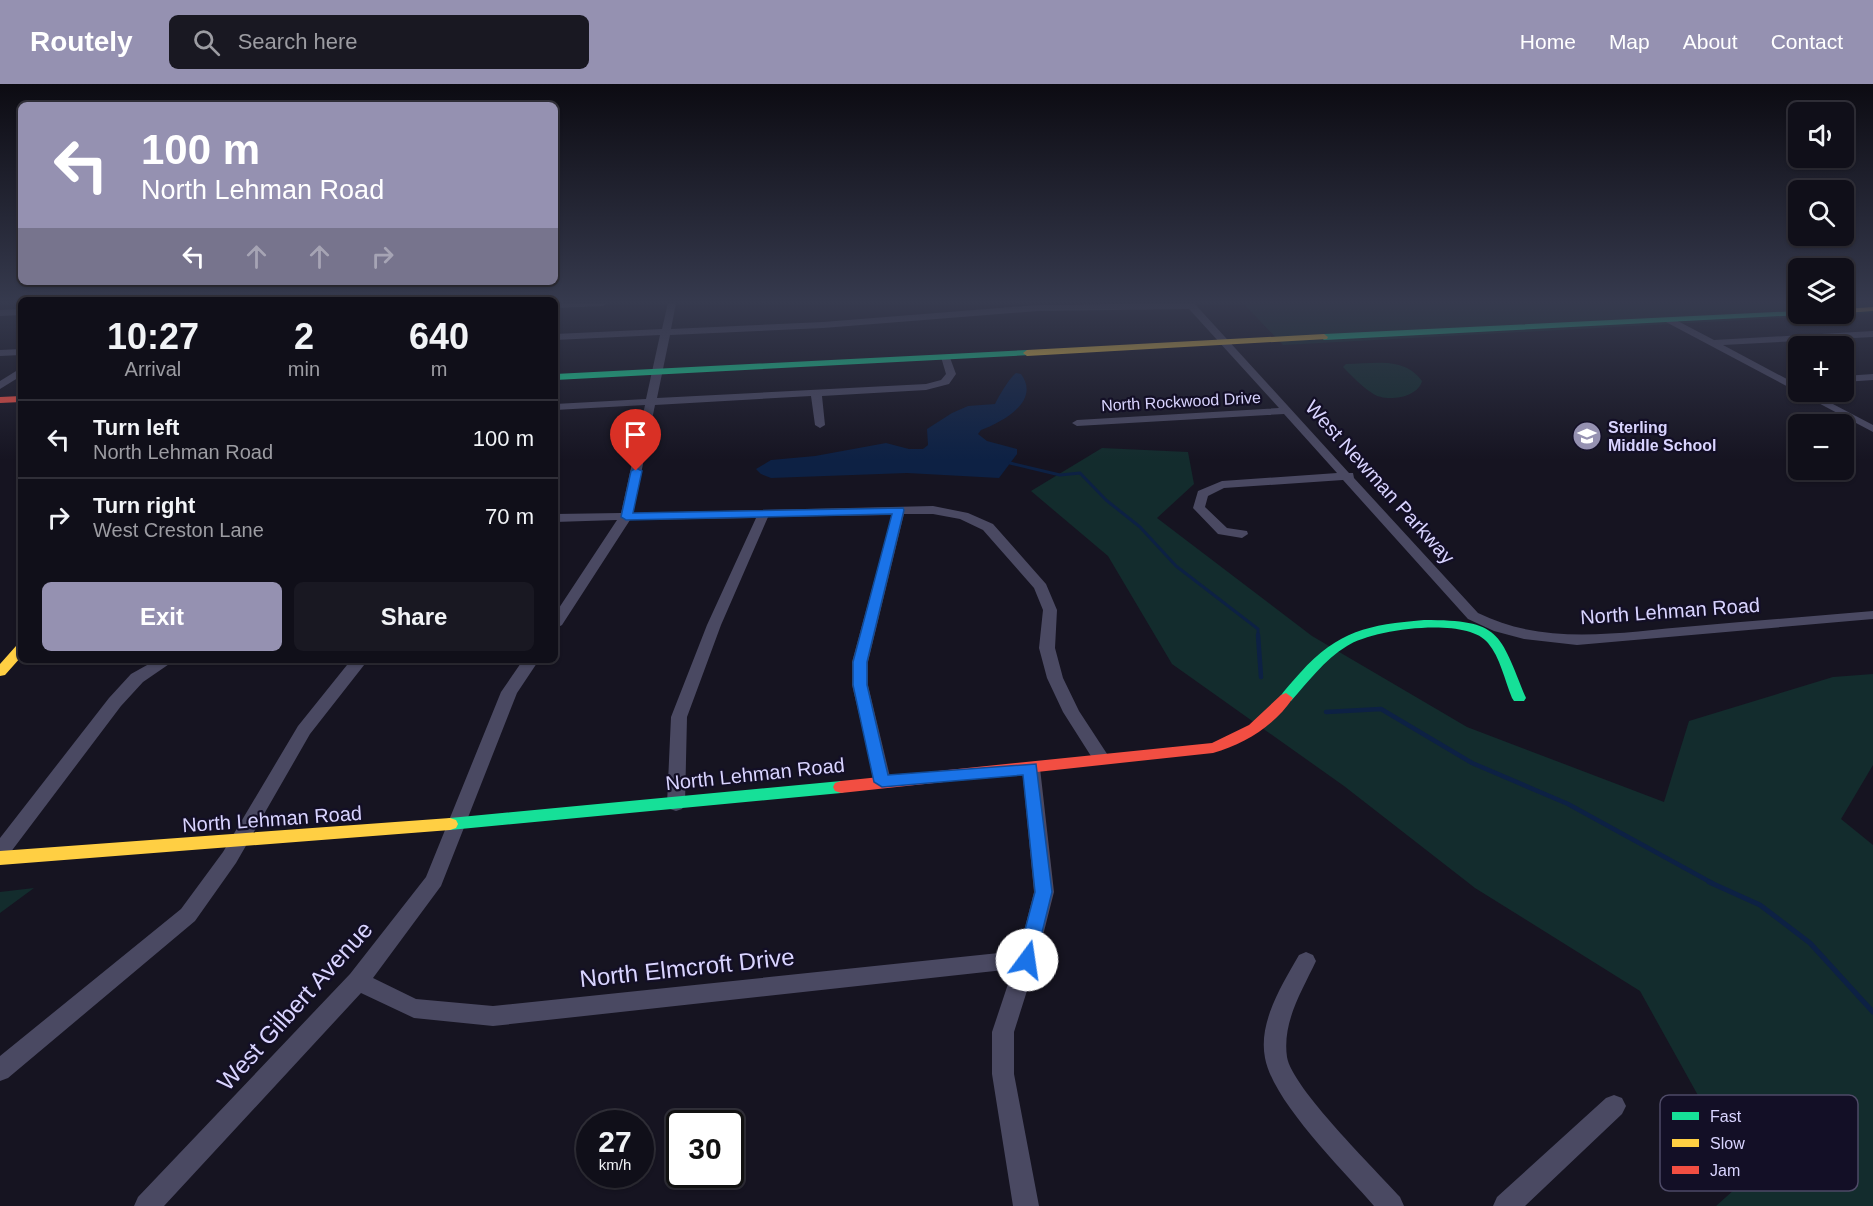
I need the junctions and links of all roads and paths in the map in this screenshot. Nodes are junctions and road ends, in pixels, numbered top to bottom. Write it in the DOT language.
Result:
graph roads {
  1 [pos="662,355"];
  2 [pos="979,355"];
  3 [pos="1238,355"];
  4 [pos="1735,355"];
  5 [pos="946,357"];
  6 [pos="658,371"];
  7 [pos="18,373"];
  8 [pos="558,377"];
  9 [pos="1873,377"];
  10 [pos="1854,378"];
  11 [pos="1785,382"];
  12 [pos="1788,382"];
  13 [pos="1788,384"];
  14 [pos="0,386"];
  15 [pos="816,392"];
  16 [pos="18,399"];
  17 [pos="0,400"];
  18 [pos="651,402"];
  19 [pos="1822,402"];
  20 [pos="18,406"];
  21 [pos="0,407"];
  22 [pos="558,407"];
  23 [pos="1287,411"];
  24 [pos="1077,423"];
  25 [pos="820,425"];
  26 [pos="1872,428"];
  27 [pos="1348,476"];
  28 [pos="898,510"];
  29 [pos="764,513"];
  30 [pos="626,517"];
  31 [pos="558,518"];
  32 [pos="1242,534"];
  33 [pos="1873,615"];
  34 [pos="558,620"];
  35 [pos="1472,621"];
  36 [pos="18,652"];
  37 [pos="162,663"];
  38 [pos="357,663"];
  39 [pos="529,663"];
  40 [pos="0,672"];
  41 [pos="1519,698"];
  42 [pos="1102,760"];
  43 [pos="1031,768"];
  44 [pos="882,782"];
  45 [pos="676,804"];
  46 [pos="455,826"];
  47 [pos="238,843"];
  48 [pos="0,852"];
  49 [pos="0,858"];
  50 [pos="1027,960"];
  51 [pos="1306,961"];
  52 [pos="358,981"];
  53 [pos="0,1070"];
  54 [pos="1614,1106"];
  55 [pos="147,1206"];
  56 [pos="1026,1206"];
  57 [pos="1391,1206"];
  58 [pos="1506,1206"];
  1 -- 6 [label="street"];
  2 -- 5 [label="main road"];
  3 -- 23 [label="street, West Newman Parkway"];
  4 -- 11 [label="street"];
  5 -- 6 [label="main road"];
  5 -- 15 [label="street"];
  6 -- 8 [label="main road"];
  6 -- 18 [label="street"];
  7 -- 14 [label="street"];
  9 -- 10 [label="street"];
  11 -- 12 [label="street"];
  11 -- 13 [label="street"];
  15 -- 18 [label="street"];
  15 -- 25 [label="street"];
  16 -- 17 [label="main road"];
  18 -- 22 [label="street"];
  18 -- 30 [label="street"];
  19 -- 26 [label="street"];
  20 -- 21 [label="main road"];
  23 -- 24 [label="street, North Rockwood Drive"];
  23 -- 27 [label="street, West Newman Parkway"];
  27 -- 32 [label="street"];
  27 -- 35 [label="street, West Newman Parkway"];
  28 -- 29 [label="street"];
  28 -- 42 [label="street"];
  28 -- 44 [label="street"];
  29 -- 30 [label="street"];
  29 -- 45 [label="street"];
  30 -- 31 [label="street"];
  30 -- 34 [label="street"];
  33 -- 35 [label="street, North Lehman Road"];
  35 -- 41 [label="main road, West Newman Parkway"];
  35 -- 42 [label="main road, North Lehman Road"];
  36 -- 40 [label="main road"];
  37 -- 48 [label="street"];
  38 -- 47 [label="street"];
  39 -- 46 [label="street, West Gilbert Avenue"];
  42 -- 43 [label="main road, North Lehman Road"];
  43 -- 44 [label="main road, North Lehman Road"];
  43 -- 50 [label="street"];
  44 -- 45 [label="main road, North Lehman Road"];
  45 -- 46 [label="main road, North Lehman Road"];
  46 -- 47 [label="main road, North Lehman Road"];
  46 -- 52 [label="street, West Gilbert Avenue"];
  47 -- 49 [label="main road, North Lehman Road"];
  47 -- 53 [label="street"];
  50 -- 52 [label="street, North Elmcroft Drive"];
  50 -- 56 [label="street"];
  51 -- 57 [label="street"];
  52 -- 55 [label="street, West Gilbert Avenue"];
  54 -- 58 [label="street"];
}
